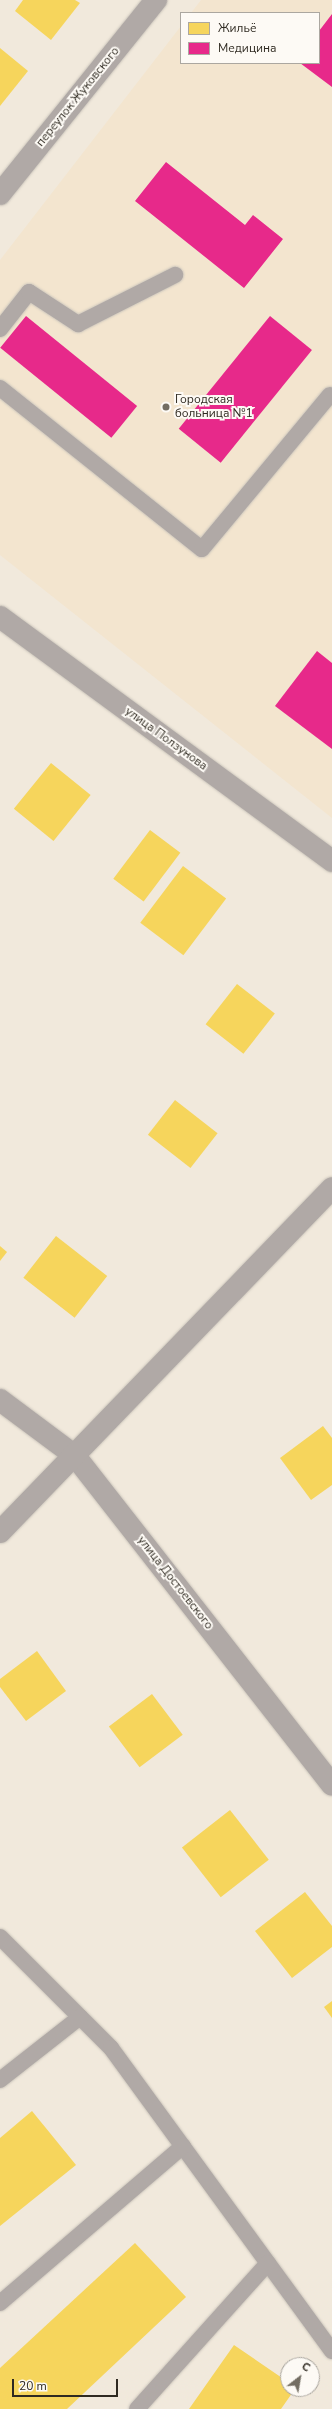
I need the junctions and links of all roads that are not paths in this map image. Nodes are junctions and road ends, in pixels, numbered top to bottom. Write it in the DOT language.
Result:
graph roads {
  1 [pos="156,0"];
  2 [pos="0,194"];
  3 [pos="175,275"];
  4 [pos="0,329"];
  5 [pos="0,388"];
  6 [pos="331,394"];
  7 [pos="0,617"];
  8 [pos="332,861"];
  9 [pos="332,1188"];
  10 [pos="0,1400"];
  11 [pos="75,1456"];
  12 [pos="0,1532"];
  13 [pos="332,1785"];
  14 [pos="0,1937"];
  15 [pos="80,2017"];
  16 [pos="0,2080"];
  17 [pos="183,2146"];
  18 [pos="268,2263"];
  19 [pos="0,2303"];
  20 [pos="332,2351"];
  21 [pos="137,2409"];
  1 -- 2 [label="street, переулок Жуковского"];
  3 -- 4 [label="lane"];
  5 -- 6 [label="lane"];
  7 -- 8 [label="street, улица Ползунова"];
  9 -- 11 [label="street"];
  10 -- 11 [label="street, улица Достоевского"];
  11 -- 12 [label="street"];
  11 -- 13 [label="street, улица Достоевского"];
  14 -- 15 [label="lane"];
  15 -- 16 [label="lane"];
  15 -- 17 [label="lane"];
  17 -- 18 [label="lane"];
  17 -- 19 [label="lane"];
  18 -- 20 [label="lane"];
  18 -- 21 [label="lane"];
}
